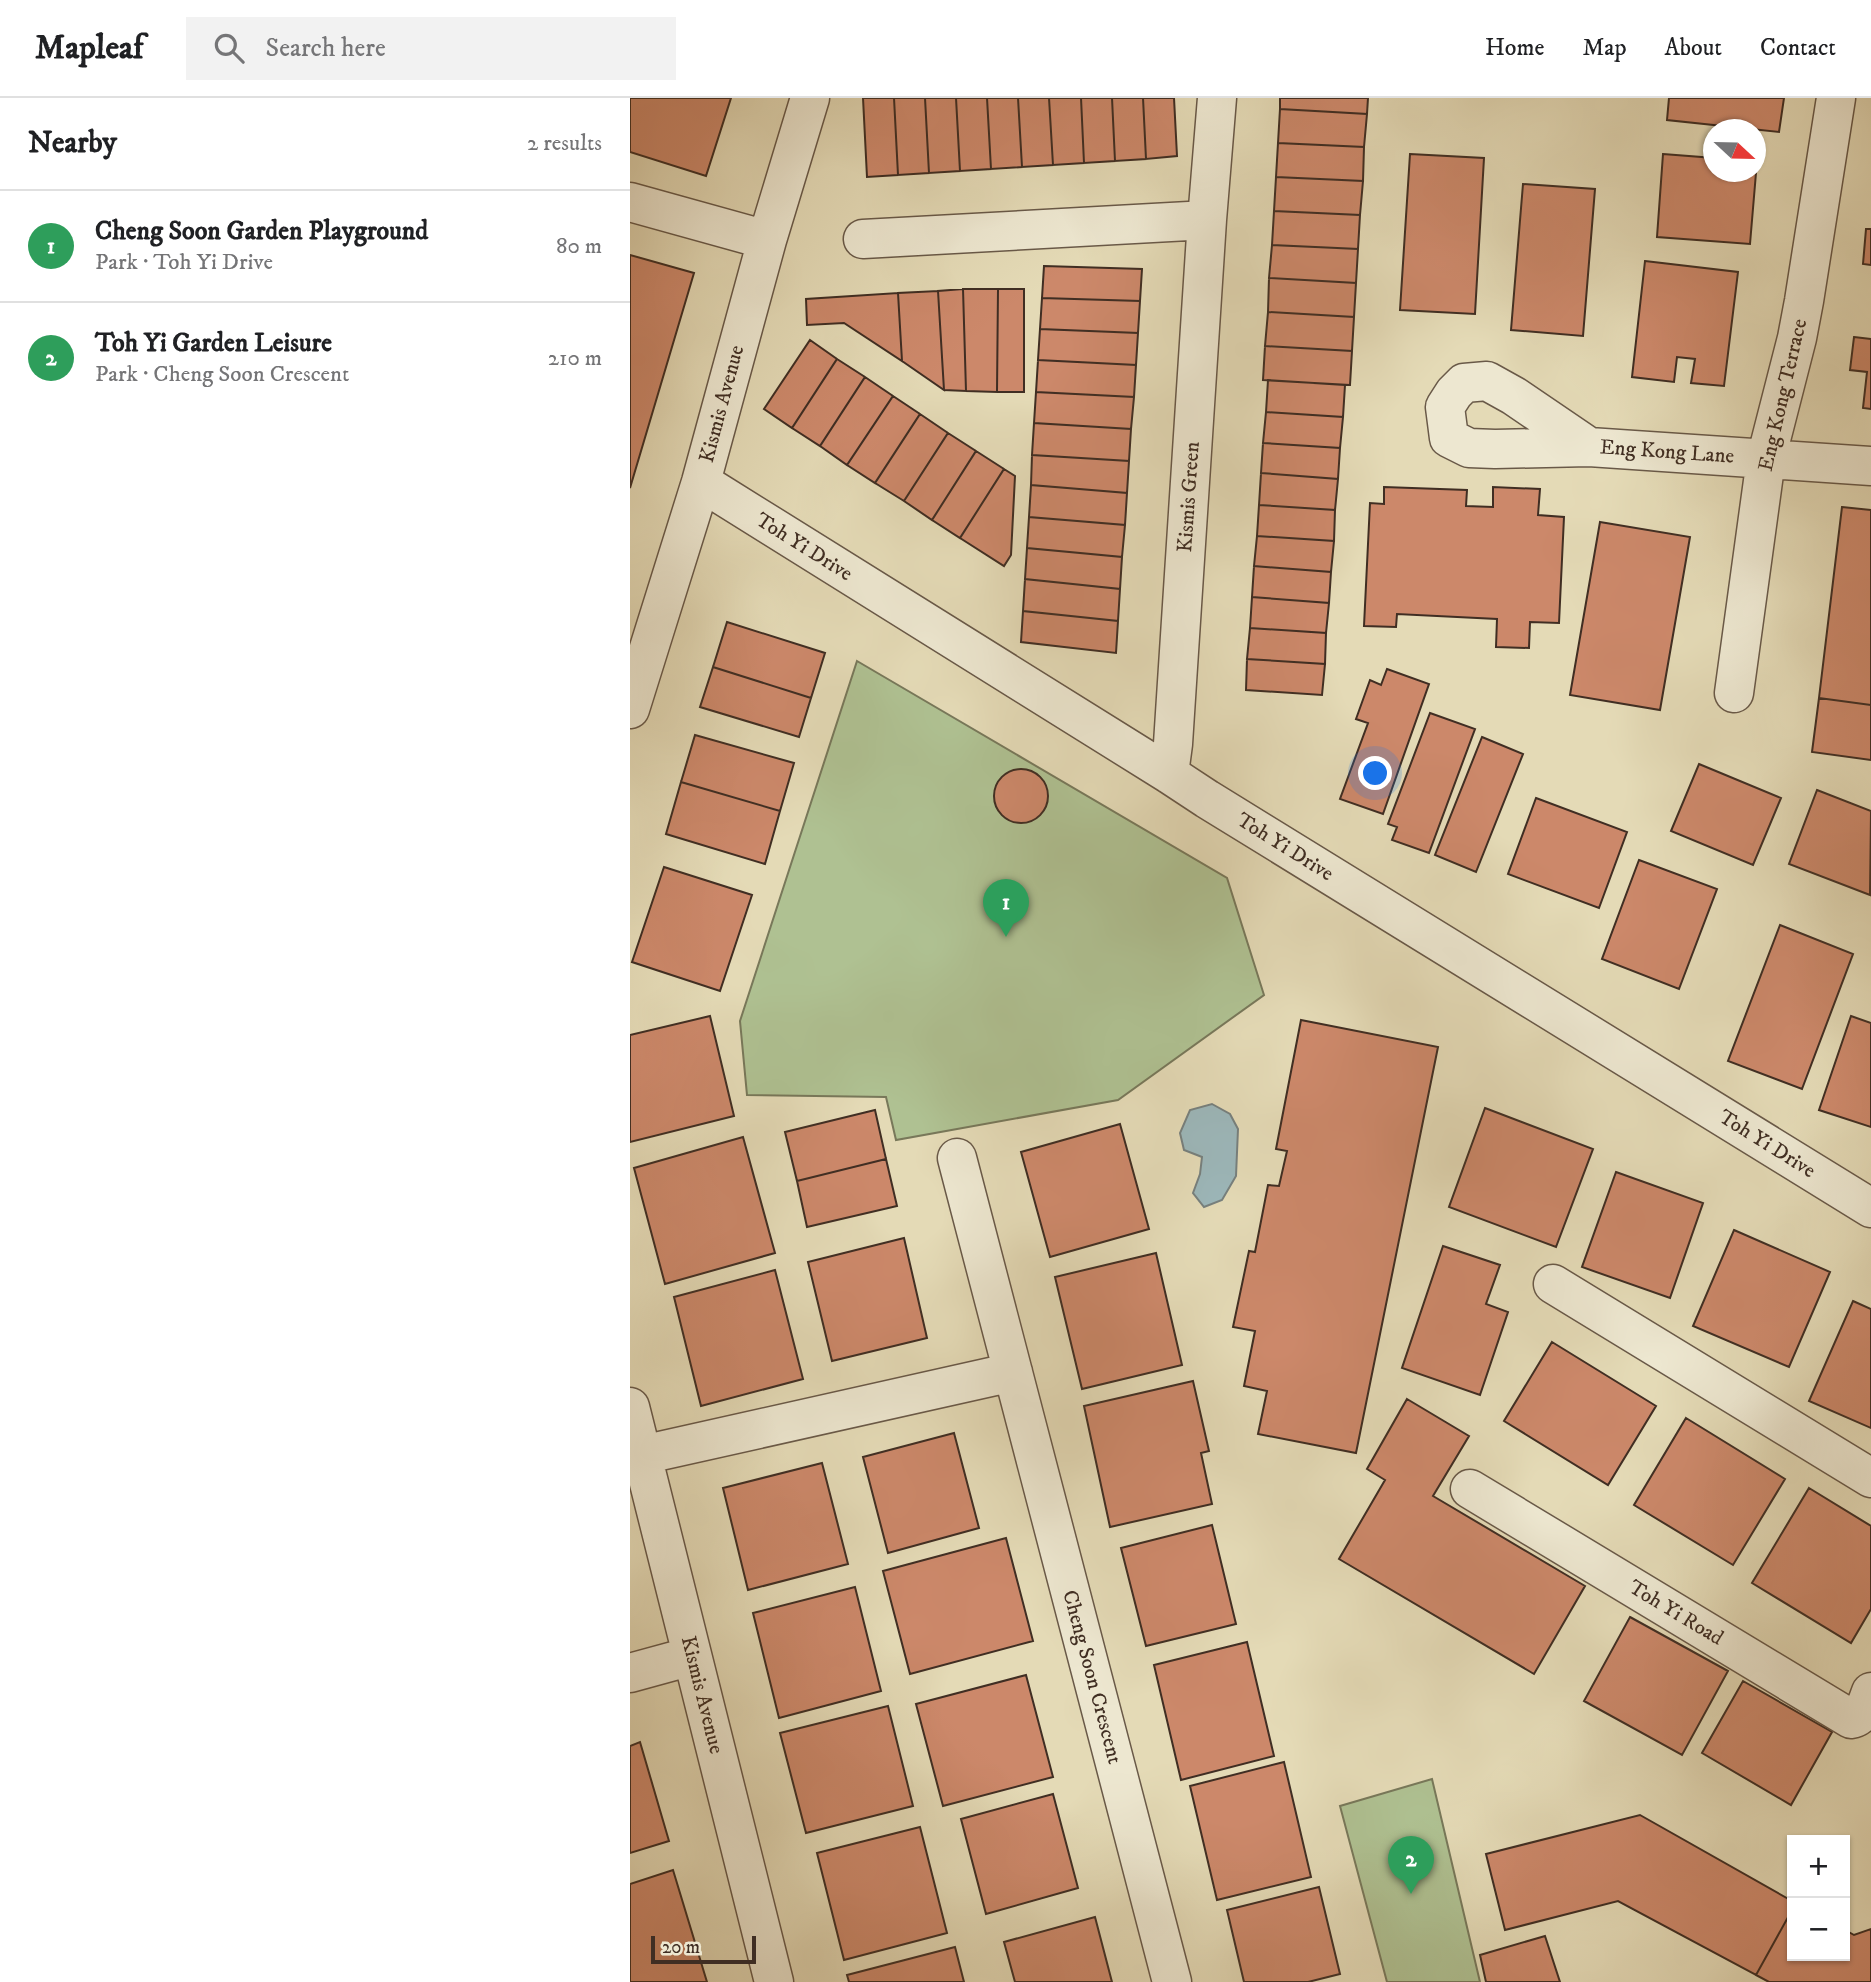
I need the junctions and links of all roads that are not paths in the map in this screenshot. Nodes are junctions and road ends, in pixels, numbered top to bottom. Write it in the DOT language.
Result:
graph roads {
  1 [pos="810,98"];
  2 [pos="1217,98"];
  3 [pos="1836,98"];
  4 [pos="630,202"];
  5 [pos="1207,220"];
  6 [pos="863,239"];
  7 [pos="767,240"];
  8 [pos="1590,447"];
  9 [pos="1766,459"];
  10 [pos="1871,466"];
  11 [pos="701,482"];
  12 [pos="1734,693"];
  13 [pos="630,709"];
  14 [pos="1169,774"];
  15 [pos="957,1158"];
  16 [pos="1871,1208"];
  17 [pos="1553,1284"];
  18 [pos="1013,1372"];
  19 [pos="630,1407"];
  20 [pos="642,1455"];
  21 [pos="1871,1478"];
  22 [pos="1470,1489"];
  23 [pos="692,1656"];
  24 [pos="630,1673"];
  25 [pos="1871,1692"];
  26 [pos="774,1982"];
  27 [pos="1172,1982"];
  1 -- 7 [label="street, Kismis Avenue"];
  2 -- 5 [label="street, Kismis Green"];
  3 -- 9 [label="street, Eng Kong Terrace"];
  4 -- 7 [label="street"];
  5 -- 6 [label="street"];
  5 -- 14 [label="street, Kismis Green"];
  7 -- 11 [label="street, Kismis Avenue"];
  8 -- 9 [label="street, Eng Kong Lane"];
  9 -- 10 [label="street, Eng Kong Lane"];
  9 -- 12 [label="street, Eng Kong Terrace"];
  11 -- 13 [label="street, Kismis Avenue"];
  11 -- 14 [label="street, Toh Yi Drive"];
  14 -- 16 [label="street, Toh Yi Drive"];
  15 -- 18 [label="street, Cheng Soon Crescent"];
  17 -- 21 [label="street"];
  18 -- 20 [label="street"];
  18 -- 27 [label="street, Cheng Soon Crescent"];
  19 -- 20 [label="street, Kismis Avenue"];
  20 -- 23 [label="street, Kismis Avenue"];
  22 -- 25 [label="street, Toh Yi Road"];
  23 -- 24 [label="street"];
  23 -- 26 [label="street, Kismis Avenue"];
}
